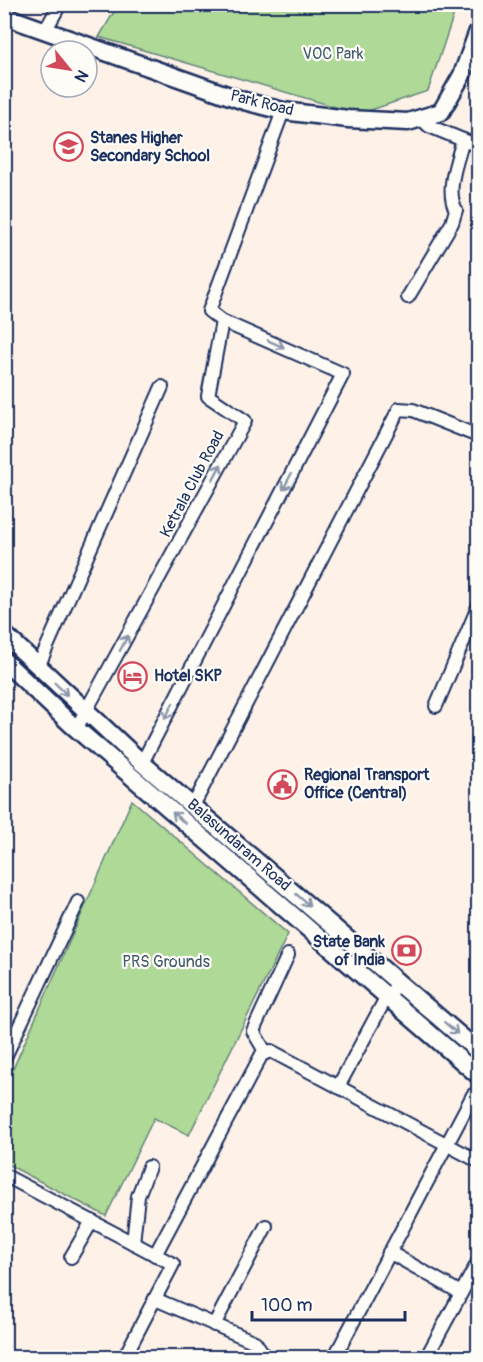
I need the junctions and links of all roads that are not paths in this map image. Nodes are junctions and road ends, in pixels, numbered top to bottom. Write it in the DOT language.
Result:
graph roads {
  1 [pos="60,4"];
  2 [pos="4,16"];
  3 [pos="478,30"];
  4 [pos="45,31"];
  5 [pos="283,111"];
  6 [pos="421,118"];
  7 [pos="463,140"];
  8 [pos="478,146"];
  9 [pos="408,297"];
  10 [pos="222,321"];
  11 [pos="162,387"];
  12 [pos="478,436"];
  13 [pos="478,607"];
  14 [pos="4,634"];
  15 [pos="4,661"];
  16 [pos="38,667"];
  17 [pos="436,706"];
  18 [pos="87,713"];
  19 [pos="76,729"];
  20 [pos="142,762"];
  21 [pos="193,806"];
  22 [pos="222,830"];
  23 [pos="210,845"];
  24 [pos="78,902"];
  25 [pos="288,955"];
  26 [pos="400,983"];
  27 [pos="387,996"];
  28 [pos="478,1051"];
  29 [pos="266,1053"];
  30 [pos="4,1059"];
  31 [pos="478,1075"];
  32 [pos="338,1088"];
  33 [pos="473,1095"];
  34 [pos="446,1144"];
  35 [pos="478,1161"];
  36 [pos="149,1167"];
  37 [pos="6,1180"];
  38 [pos="92,1221"];
  39 [pos="266,1226"];
  40 [pos="133,1243"];
  41 [pos="389,1252"];
  42 [pos="155,1255"];
  43 [pos="71,1257"];
  44 [pos="478,1262"];
  45 [pos="461,1293"];
  46 [pos="155,1299"];
  47 [pos="214,1324"];
  48 [pos="124,1358"];
  49 [pos="266,1358"];
  50 [pos="334,1358"];
  51 [pos="426,1358"];
  1 -- 4 [label="street"];
  2 -- 4 [label="main road, Park Road"];
  3 -- 6 [label="main road, Park Road"];
  4 -- 5 [label="main road, Park Road"];
  5 -- 6 [label="main road, Park Road"];
  5 -- 10 [label="street"];
  6 -- 7 [label="street"];
  7 -- 8 [label="street"];
  7 -- 9 [label="street"];
  18 -- 10 [label="street, Ketrala Club Road, one-way"];
  10 -- 20 [label="street, one-way"];
  11 -- 16 [label="street"];
  12 -- 21 [label="street"];
  13 -- 17 [label="street"];
  14 -- 16 [label="main road, Balasundaram Road"];
  15 -- 19 [label="main road, Balasundaram Road"];
  16 -- 18 [label="main road, Balasundaram Road, one-way"];
  18 -- 19 [label="street"];
  18 -- 20 [label="main road, Balasundaram Road"];
  23 -- 19 [label="main road, Balasundaram Road, one-way"];
  20 -- 21 [label="main road, Balasundaram Road"];
  21 -- 22 [label="main road, Balasundaram Road"];
  22 -- 23 [label="main road"];
  22 -- 26 [label="main road, Balasundaram Road, one-way"];
  23 -- 27 [label="main road, Balasundaram Road"];
  24 -- 30 [label="street"];
  25 -- 29 [label="street"];
  26 -- 27 [label="street"];
  26 -- 28 [label="main road, Balasundaram Road, one-way"];
  27 -- 31 [label="main road, Balasundaram Road"];
  27 -- 32 [label="street"];
  29 -- 32 [label="street"];
  29 -- 42 [label="street"];
  32 -- 34 [label="street"];
  33 -- 34 [label="street"];
  34 -- 35 [label="street"];
  34 -- 41 [label="street"];
  36 -- 40 [label="street"];
  37 -- 38 [label="street"];
  38 -- 40 [label="street"];
  38 -- 43 [label="street"];
  39 -- 47 [label="street"];
  40 -- 42 [label="street"];
  41 -- 45 [label="street"];
  41 -- 50 [label="street"];
  42 -- 46 [label="street"];
  44 -- 45 [label="street"];
  45 -- 51 [label="street"];
  46 -- 47 [label="street"];
  46 -- 48 [label="street"];
  47 -- 49 [label="street"];
}
